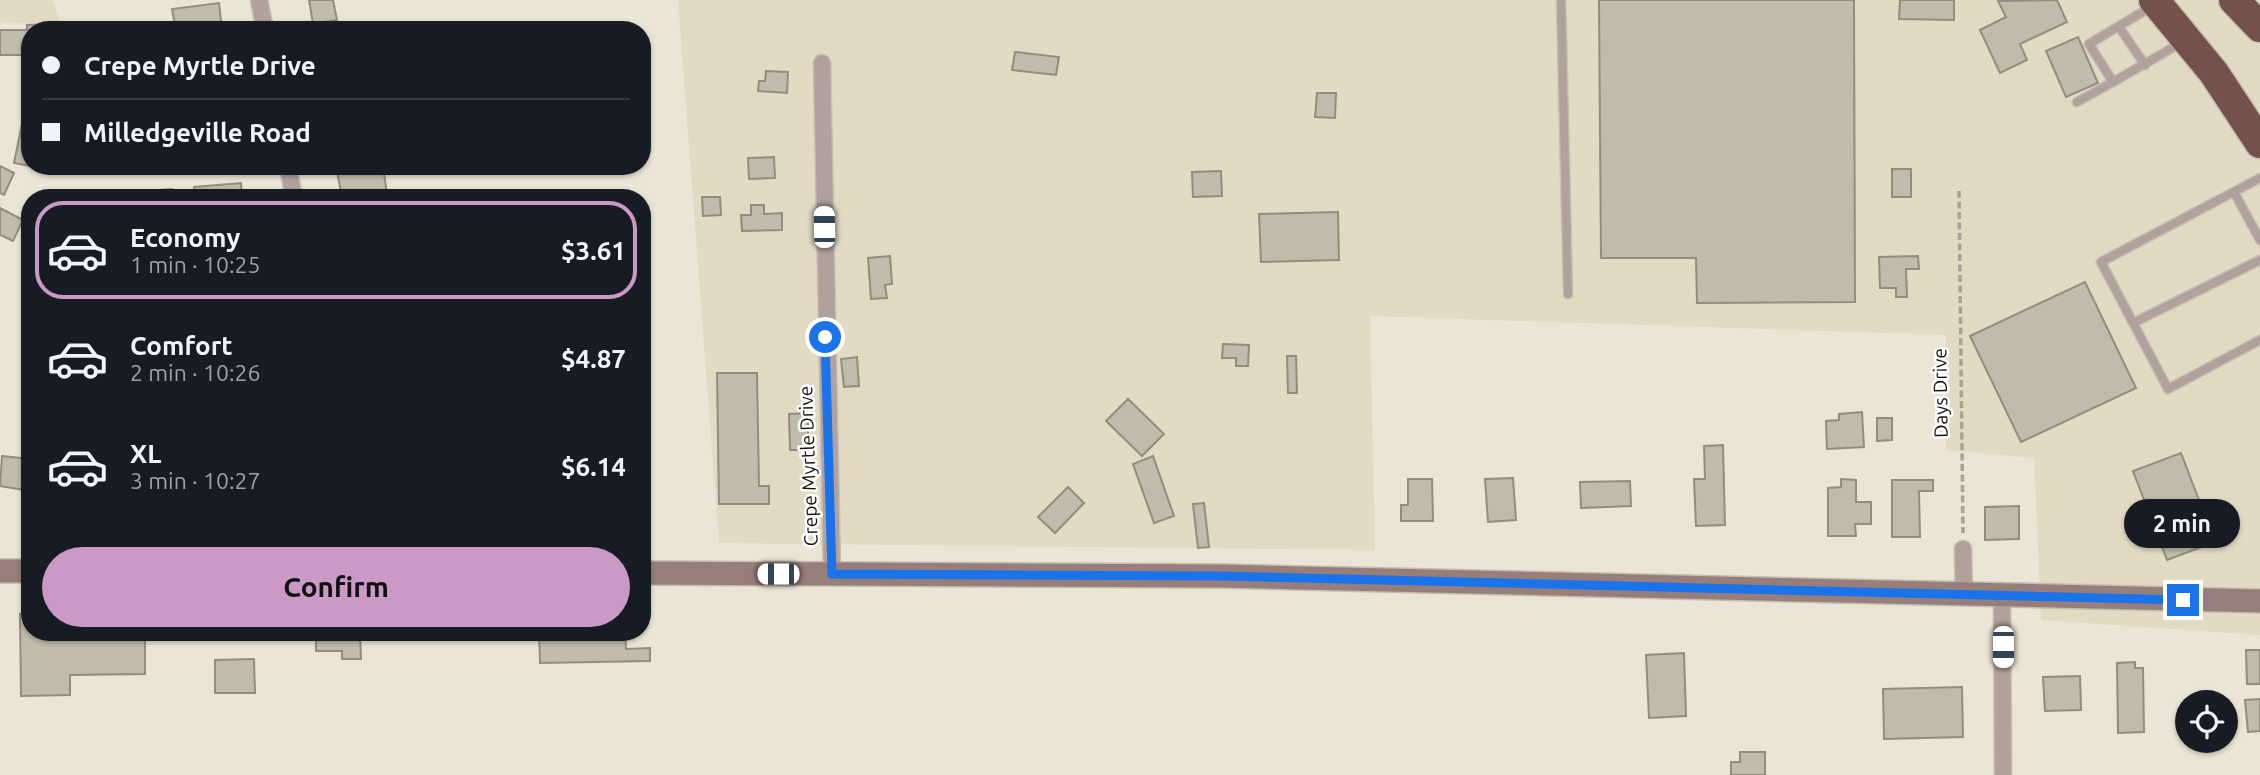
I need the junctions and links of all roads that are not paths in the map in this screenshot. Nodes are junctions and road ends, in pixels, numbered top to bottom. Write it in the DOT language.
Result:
graph roads {
  1 [pos="260,0"];
  2 [pos="1562,0"];
  3 [pos="2234,0"];
  4 [pos="2155,2"];
  5 [pos="264,21"];
  6 [pos="2259,23"];
  7 [pos="2119,27"];
  8 [pos="2186,39"];
  9 [pos="822,63"];
  10 [pos="2145,65"];
  11 [pos="2113,82"];
  12 [pos="2077,102"];
  13 [pos="2260,143"];
  14 [pos="2260,178"];
  15 [pos="2234,192"];
  16 [pos="2260,240"];
  17 [pos="2260,260"];
  18 [pos="1569,294"];
  19 [pos="2133,323"];
  20 [pos="2260,340"];
  21 [pos="1963,549"];
  22 [pos="0,571"];
  23 [pos="21,571"];
  24 [pos="651,573"];
  25 [pos="832,574"];
  26 [pos="1964,595"];
  27 [pos="2002,596"];
  28 [pos="2260,601"];
  29 [pos="2003,775"];
  1 -- 5 [label="street"];
  2 -- 18 [label="lane"];
  3 -- 6 [label="highway"];
  4 -- 7 [label="lane"];
  4 -- 8 [label="highway"];
  7 -- 10 [label="lane"];
  7 -- 11 [label="lane"];
  8 -- 10 [label="lane"];
  8 -- 13 [label="highway"];
  9 -- 25 [label="street, Crepe Myrtle Drive"];
  10 -- 11 [label="lane"];
  11 -- 12 [label="lane"];
  14 -- 15 [label="lane"];
  15 -- 16 [label="lane"];
  15 -- 19 [label="lane"];
  17 -- 19 [label="lane"];
  19 -- 20 [label="lane"];
  21 -- 26 [label="street"];
  22 -- 23 [label="street"];
  24 -- 25 [label="street"];
  25 -- 26 [label="street"];
  26 -- 27 [label="street"];
  27 -- 28 [label="street"];
  27 -- 29 [label="street"];
}
